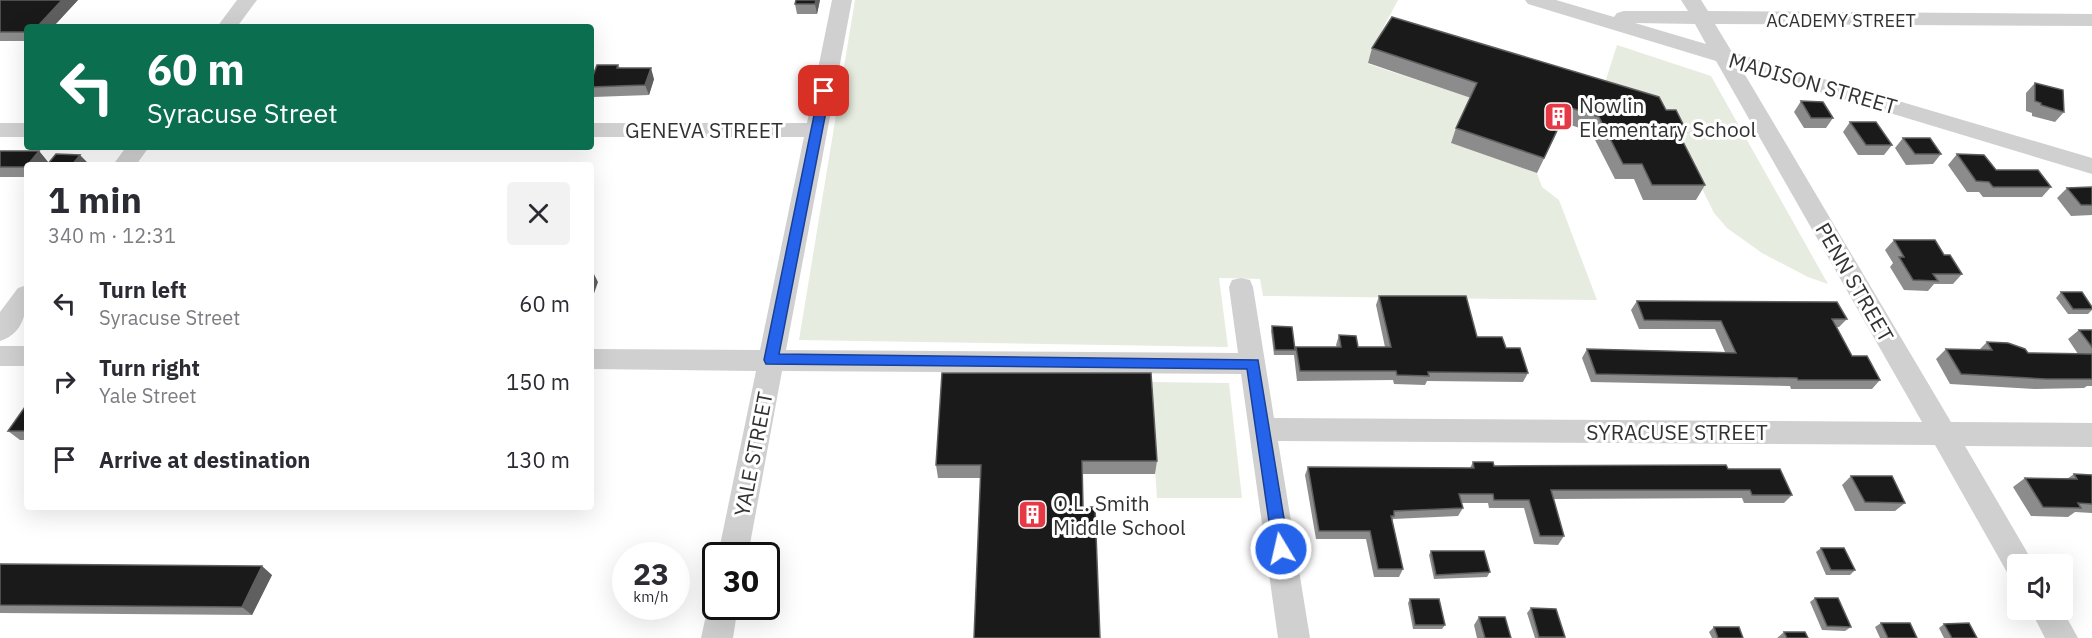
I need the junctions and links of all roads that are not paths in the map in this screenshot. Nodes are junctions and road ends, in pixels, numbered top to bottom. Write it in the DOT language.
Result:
graph roads {
  1 [pos="247,0"];
  2 [pos="842,0"];
  3 [pos="1535,0"];
  4 [pos="1696,10"];
  5 [pos="1591,16"];
  6 [pos="2092,20"];
  7 [pos="229,24"];
  8 [pos="1724,57"];
  9 [pos="0,130"];
  10 [pos="24,130"];
  11 [pos="594,130"];
  12 [pos="816,130"];
  13 [pos="136,150"];
  14 [pos="126,162"];
  15 [pos="2092,165"];
  16 [pos="1240,287"];
  17 [pos="24,299"];
  18 [pos="0,331"];
  19 [pos="0,356"];
  20 [pos="24,356"];
  21 [pos="594,359"];
  22 [pos="771,360"];
  23 [pos="1253,364"];
  24 [pos="1263,429"];
  25 [pos="1944,434"];
  26 [pos="2092,435"];
  27 [pos="736,542"];
  28 [pos="2013,554"];
  29 [pos="720,620"];
  30 [pos="2051,620"];
  31 [pos="717,638"];
  32 [pos="1294,638"];
  33 [pos="2062,638"];
  1 -- 7 [label="street"];
  2 -- 12 [label="street, YALE STREET"];
  3 -- 5 [label="street, MADISON STREET"];
  4 -- 5 [label="street, ACADEMY STREET"];
  4 -- 6 [label="street, ACADEMY STREET"];
  4 -- 8 [label="street, PENN STREET"];
  5 -- 8 [label="street, MADISON STREET"];
  8 -- 15 [label="street, MADISON STREET"];
  8 -- 25 [label="street, PENN STREET"];
  9 -- 10 [label="street"];
  11 -- 12 [label="street, GENEVA STREET"];
  12 -- 22 [label="street, YALE STREET"];
  13 -- 14 [label="street"];
  16 -- 23 [label="street"];
  17 -- 18 [label="street"];
  19 -- 20 [label="street"];
  21 -- 22 [label="street"];
  22 -- 23 [label="street"];
  22 -- 27 [label="street, YALE STREET"];
  23 -- 24 [label="street"];
  24 -- 25 [label="street, SYRACUSE STREET"];
  24 -- 32 [label="street"];
  25 -- 26 [label="street, SYRACUSE STREET"];
  25 -- 28 [label="street, PENN STREET"];
  29 -- 31 [label="street"];
  30 -- 33 [label="street"];
}
